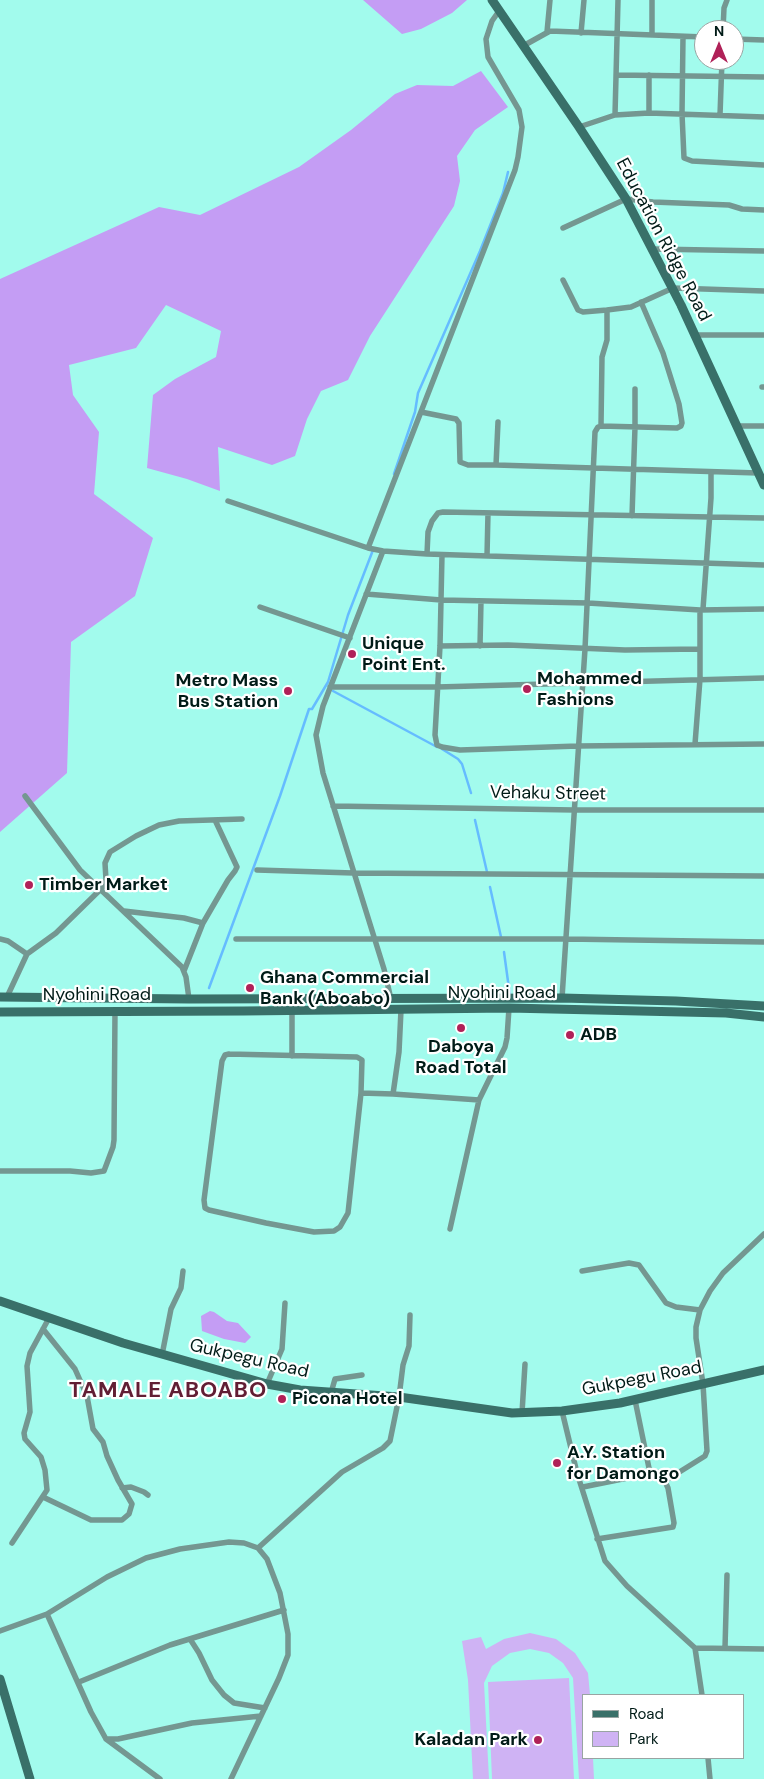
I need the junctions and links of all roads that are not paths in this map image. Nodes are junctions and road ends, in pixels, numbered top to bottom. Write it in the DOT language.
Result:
graph roads {
  1 [pos="492,0"];
  2 [pos="550,0"];
  3 [pos="584,0"];
  4 [pos="618,0"];
  5 [pos="652,0"];
  6 [pos="727,0"];
  7 [pos="499,11"];
  8 [pos="723,20"];
  9 [pos="547,32"];
  10 [pos="580,33"];
  11 [pos="617,34"];
  12 [pos="652,35"];
  13 [pos="683,36"];
  14 [pos="694,37"];
  15 [pos="744,39"];
  16 [pos="764,40"];
  17 [pos="523,46"];
  18 [pos="721,70"];
  19 [pos="616,75"];
  20 [pos="650,76"];
  21 [pos="683,76"];
  22 [pos="721,76"];
  23 [pos="764,78"];
  24 [pos="648,113"];
  25 [pos="682,114"];
  26 [pos="615,115"];
  27 [pos="720,116"];
  28 [pos="764,117"];
  29 [pos="579,127"];
  30 [pos="764,165"];
  31 [pos="626,199"];
  32 [pos="764,210"];
  33 [pos="563,228"];
  34 [pos="653,249"];
  35 [pos="764,251"];
  36 [pos="563,280"];
  37 [pos="673,288"];
  38 [pos="764,290"];
  39 [pos="641,302"];
  40 [pos="607,310"];
  41 [pos="695,335"];
  42 [pos="764,335"];
  43 [pos="634,389"];
  44 [pos="421,412"];
  45 [pos="498,422"];
  46 [pos="601,426"];
  47 [pos="737,426"];
  48 [pos="764,426"];
  49 [pos="635,427"];
  50 [pos="496,465"];
  51 [pos="594,468"];
  52 [pos="633,469"];
  53 [pos="711,472"];
  54 [pos="758,473"];
  55 [pos="764,485"];
  56 [pos="228,501"];
  57 [pos="488,513"];
  58 [pos="591,516"];
  59 [pos="632,516"];
  60 [pos="709,517"];
  61 [pos="764,518"];
  62 [pos="368,548"];
  63 [pos="383,551"];
  64 [pos="427,554"];
  65 [pos="442,555"];
  66 [pos="487,556"];
  67 [pos="589,560"];
  68 [pos="705,562"];
  69 [pos="764,565"];
  70 [pos="366,594"];
  71 [pos="441,600"];
  72 [pos="481,601"];
  73 [pos="588,603"];
  74 [pos="260,607"];
  75 [pos="702,609"];
  76 [pos="764,609"];
  77 [pos="350,638"];
  78 [pos="440,646"];
  79 [pos="480,646"];
  80 [pos="585,649"];
  81 [pos="700,650"];
  82 [pos="764,678"];
  83 [pos="700,680"];
  84 [pos="583,683"];
  85 [pos="330,686"];
  86 [pos="437,687"];
  87 [pos="695,744"];
  88 [pos="764,744"];
  89 [pos="578,746"];
  90 [pos="25,796"];
  91 [pos="332,806"];
  92 [pos="574,810"];
  93 [pos="764,810"];
  94 [pos="242,819"];
  95 [pos="215,820"];
  96 [pos="256,870"];
  97 [pos="353,873"];
  98 [pos="570,876"];
  99 [pos="764,876"];
  100 [pos="101,891"];
  101 [pos="124,911"];
  102 [pos="203,923"];
  103 [pos="0,939"];
  104 [pos="373,939"];
  105 [pos="566,939"];
  106 [pos="236,940"];
  107 [pos="764,942"];
  108 [pos="26,954"];
  109 [pos="184,971"];
  110 [pos="3,997"];
  111 [pos="562,998"];
  112 [pos="189,999"];
  113 [pos="391,999"];
  114 [pos="764,1006"];
  115 [pos="510,1008"];
  116 [pos="401,1010"];
  117 [pos="115,1011"];
  118 [pos="292,1011"];
  119 [pos="0,1012"];
  120 [pos="764,1017"];
  121 [pos="292,1056"];
  122 [pos="361,1092"];
  123 [pos="394,1094"];
  124 [pos="479,1100"];
  125 [pos="0,1171"];
  126 [pos="450,1229"];
  127 [pos="764,1234"];
  128 [pos="183,1271"];
  129 [pos="582,1271"];
  130 [pos="0,1301"];
  131 [pos="285,1303"];
  132 [pos="700,1310"];
  133 [pos="410,1315"];
  134 [pos="49,1318"];
  135 [pos="43,1330"];
  136 [pos="162,1355"];
  137 [pos="525,1364"];
  138 [pos="764,1370"];
  139 [pos="362,1376"];
  140 [pos="267,1384"];
  141 [pos="703,1384"];
  142 [pos="332,1393"];
  143 [pos="399,1398"];
  144 [pos="635,1400"];
  145 [pos="562,1411"];
  146 [pos="522,1413"];
  147 [pos="650,1473"];
  148 [pos="665,1481"];
  149 [pos="582,1487"];
  150 [pos="122,1488"];
  151 [pos="148,1495"];
  152 [pos="43,1497"];
  153 [pos="597,1539"];
  154 [pos="12,1543"];
  155 [pos="258,1548"];
  156 [pos="726,1575"];
  157 [pos="284,1610"];
  158 [pos="47,1614"];
  159 [pos="0,1631"];
  160 [pos="190,1639"];
  161 [pos="695,1648"];
  162 [pos="725,1648"];
  163 [pos="764,1649"];
  164 [pos="0,1682"];
  165 [pos="79,1682"];
  166 [pos="702,1694"];
  167 [pos="265,1708"];
  168 [pos="261,1716"];
  169 [pos="106,1739"];
  170 [pos="708,1759"];
  171 [pos="30,1779"];
  172 [pos="160,1779"];
  173 [pos="231,1779"];
  174 [pos="710,1779"];
  1 -- 7 [label="main road, Education Ridge Road"];
  2 -- 9 [label="street"];
  3 -- 10 [label="street"];
  4 -- 11 [label="street"];
  5 -- 12 [label="street"];
  6 -- 8 [label="street"];
  7 -- 17 [label="main road, Education Ridge Road"];
  7 -- 44 [label="street"];
  9 -- 10 [label="street"];
  9 -- 17 [label="street"];
  10 -- 11 [label="street"];
  11 -- 12 [label="street"];
  11 -- 19 [label="street"];
  12 -- 13 [label="street"];
  13 -- 14 [label="street"];
  13 -- 21 [label="street"];
  15 -- 16 [label="street"];
  17 -- 29 [label="main road, Education Ridge Road"];
  18 -- 22 [label="street"];
  19 -- 20 [label="street"];
  19 -- 26 [label="street"];
  20 -- 21 [label="street"];
  20 -- 24 [label="street"];
  21 -- 22 [label="street"];
  21 -- 25 [label="street"];
  22 -- 23 [label="street"];
  22 -- 27 [label="street"];
  24 -- 25 [label="street"];
  24 -- 26 [label="street"];
  25 -- 27 [label="street"];
  25 -- 30 [label="street"];
  26 -- 29 [label="street"];
  27 -- 28 [label="street"];
  29 -- 31 [label="main road, Education Ridge Road"];
  31 -- 32 [label="street"];
  31 -- 33 [label="street"];
  31 -- 34 [label="main road, Education Ridge Road"];
  34 -- 35 [label="street"];
  34 -- 37 [label="main road, Education Ridge Road"];
  36 -- 40 [label="street"];
  37 -- 38 [label="street"];
  37 -- 39 [label="street"];
  37 -- 41 [label="main road, Education Ridge Road"];
  39 -- 40 [label="street"];
  39 -- 49 [label="street"];
  40 -- 46 [label="street"];
  41 -- 42 [label="street"];
  41 -- 47 [label="main road, Education Ridge Road"];
  43 -- 49 [label="street"];
  44 -- 50 [label="street"];
  44 -- 62 [label="street"];
  45 -- 50 [label="street"];
  46 -- 49 [label="street"];
  46 -- 51 [label="street"];
  47 -- 48 [label="street"];
  47 -- 54 [label="main road, Education Ridge Road"];
  49 -- 52 [label="street"];
  50 -- 51 [label="street"];
  51 -- 52 [label="street"];
  51 -- 58 [label="street"];
  52 -- 53 [label="street"];
  52 -- 59 [label="street"];
  53 -- 54 [label="street"];
  53 -- 60 [label="street"];
  54 -- 55 [label="main road, Education Ridge Road"];
  56 -- 62 [label="street"];
  57 -- 58 [label="street"];
  57 -- 64 [label="street"];
  57 -- 66 [label="street"];
  58 -- 59 [label="street"];
  58 -- 67 [label="street"];
  59 -- 60 [label="street"];
  60 -- 61 [label="street"];
  60 -- 68 [label="street"];
  62 -- 63 [label="street"];
  63 -- 64 [label="street"];
  63 -- 70 [label="street"];
  64 -- 65 [label="street"];
  65 -- 66 [label="street"];
  65 -- 71 [label="street"];
  66 -- 67 [label="street"];
  67 -- 68 [label="street"];
  67 -- 73 [label="street"];
  68 -- 69 [label="street"];
  68 -- 75 [label="street"];
  70 -- 71 [label="street"];
  70 -- 77 [label="street"];
  71 -- 72 [label="street"];
  71 -- 78 [label="street"];
  72 -- 73 [label="street"];
  72 -- 79 [label="street"];
  73 -- 75 [label="street"];
  73 -- 80 [label="street"];
  74 -- 77 [label="street"];
  75 -- 76 [label="street"];
  75 -- 81 [label="street"];
  77 -- 85 [label="street"];
  78 -- 79 [label="street"];
  78 -- 86 [label="street"];
  79 -- 80 [label="street"];
  80 -- 81 [label="street"];
  80 -- 84 [label="street"];
  81 -- 83 [label="street"];
  82 -- 83 [label="street"];
  83 -- 84 [label="street"];
  83 -- 87 [label="street"];
  84 -- 86 [label="street"];
  84 -- 89 [label="street"];
  85 -- 86 [label="street"];
  85 -- 91 [label="street"];
  86 -- 89 [label="street"];
  87 -- 88 [label="street"];
  87 -- 89 [label="street"];
  89 -- 92 [label="street"];
  90 -- 100 [label="street"];
  91 -- 92 [label="street, Vehaku Street"];
  91 -- 97 [label="street"];
  92 -- 93 [label="street, Vehaku Street"];
  92 -- 98 [label="street"];
  94 -- 95 [label="street"];
  95 -- 100 [label="street"];
  95 -- 102 [label="street"];
  96 -- 97 [label="street"];
  97 -- 98 [label="street"];
  97 -- 104 [label="street"];
  98 -- 99 [label="street"];
  98 -- 105 [label="street"];
  100 -- 101 [label="street"];
  100 -- 108 [label="street"];
  101 -- 102 [label="street"];
  101 -- 109 [label="street"];
  102 -- 109 [label="street"];
  103 -- 108 [label="street"];
  104 -- 105 [label="street"];
  104 -- 106 [label="street"];
  104 -- 113 [label="street"];
  105 -- 107 [label="street"];
  105 -- 111 [label="street"];
  108 -- 110 [label="street"];
  109 -- 112 [label="street"];
  110 -- 112 [label="main road, Nyohini Road"];
  111 -- 113 [label="main road, Nyohini Road"];
  111 -- 114 [label="main road, Nyohini Road"];
  112 -- 113 [label="main road, Nyohini Road"];
  115 -- 116 [label="main road, Nyohini Road"];
  115 -- 120 [label="main road, Nyohini Road"];
  115 -- 124 [label="street"];
  116 -- 118 [label="main road, Nyohini Road"];
  116 -- 123 [label="street"];
  117 -- 118 [label="main road, Nyohini Road"];
  117 -- 119 [label="main road, Nyohini Road"];
  117 -- 125 [label="street"];
  118 -- 121 [label="street"];
  121 -- 122 [label="street"];
  121 -- 122 [label="street"];
  122 -- 123 [label="street"];
  123 -- 124 [label="street"];
  124 -- 126 [label="street"];
  127 -- 132 [label="street"];
  128 -- 136 [label="street"];
  129 -- 132 [label="street"];
  130 -- 134 [label="main road, Gukpegu Road"];
  131 -- 140 [label="street"];
  132 -- 141 [label="street"];
  133 -- 143 [label="street"];
  134 -- 135 [label="street"];
  134 -- 136 [label="main road, Gukpegu Road"];
  135 -- 150 [label="street"];
  135 -- 152 [label="street"];
  136 -- 140 [label="main road, Gukpegu Road"];
  137 -- 146 [label="street"];
  138 -- 141 [label="main road, Gukpegu Road"];
  139 -- 142 [label="street"];
  140 -- 142 [label="main road, Gukpegu Road"];
  141 -- 144 [label="main road, Gukpegu Road"];
  141 -- 148 [label="street"];
  142 -- 143 [label="main road, Gukpegu Road"];
  143 -- 146 [label="main road, Gukpegu Road"];
  143 -- 155 [label="street"];
  144 -- 145 [label="main road, Gukpegu Road"];
  144 -- 147 [label="street"];
  145 -- 146 [label="main road, Gukpegu Road"];
  145 -- 149 [label="street"];
  147 -- 148 [label="street"];
  147 -- 149 [label="street"];
  148 -- 153 [label="street"];
  149 -- 153 [label="street"];
  150 -- 151 [label="street"];
  150 -- 152 [label="street"];
  152 -- 154 [label="street"];
  153 -- 161 [label="street"];
  155 -- 157 [label="street"];
  155 -- 158 [label="street"];
  156 -- 162 [label="street"];
  157 -- 160 [label="street"];
  157 -- 167 [label="street"];
  158 -- 159 [label="street"];
  158 -- 165 [label="street"];
  160 -- 165 [label="street"];
  160 -- 167 [label="street"];
  161 -- 162 [label="street"];
  161 -- 166 [label="street"];
  162 -- 163 [label="street"];
  164 -- 171 [label="main road"];
  165 -- 169 [label="street"];
  167 -- 168 [label="street"];
  168 -- 169 [label="street"];
  168 -- 173 [label="street"];
  169 -- 172 [label="street"];
  170 -- 174 [label="street"];
}
